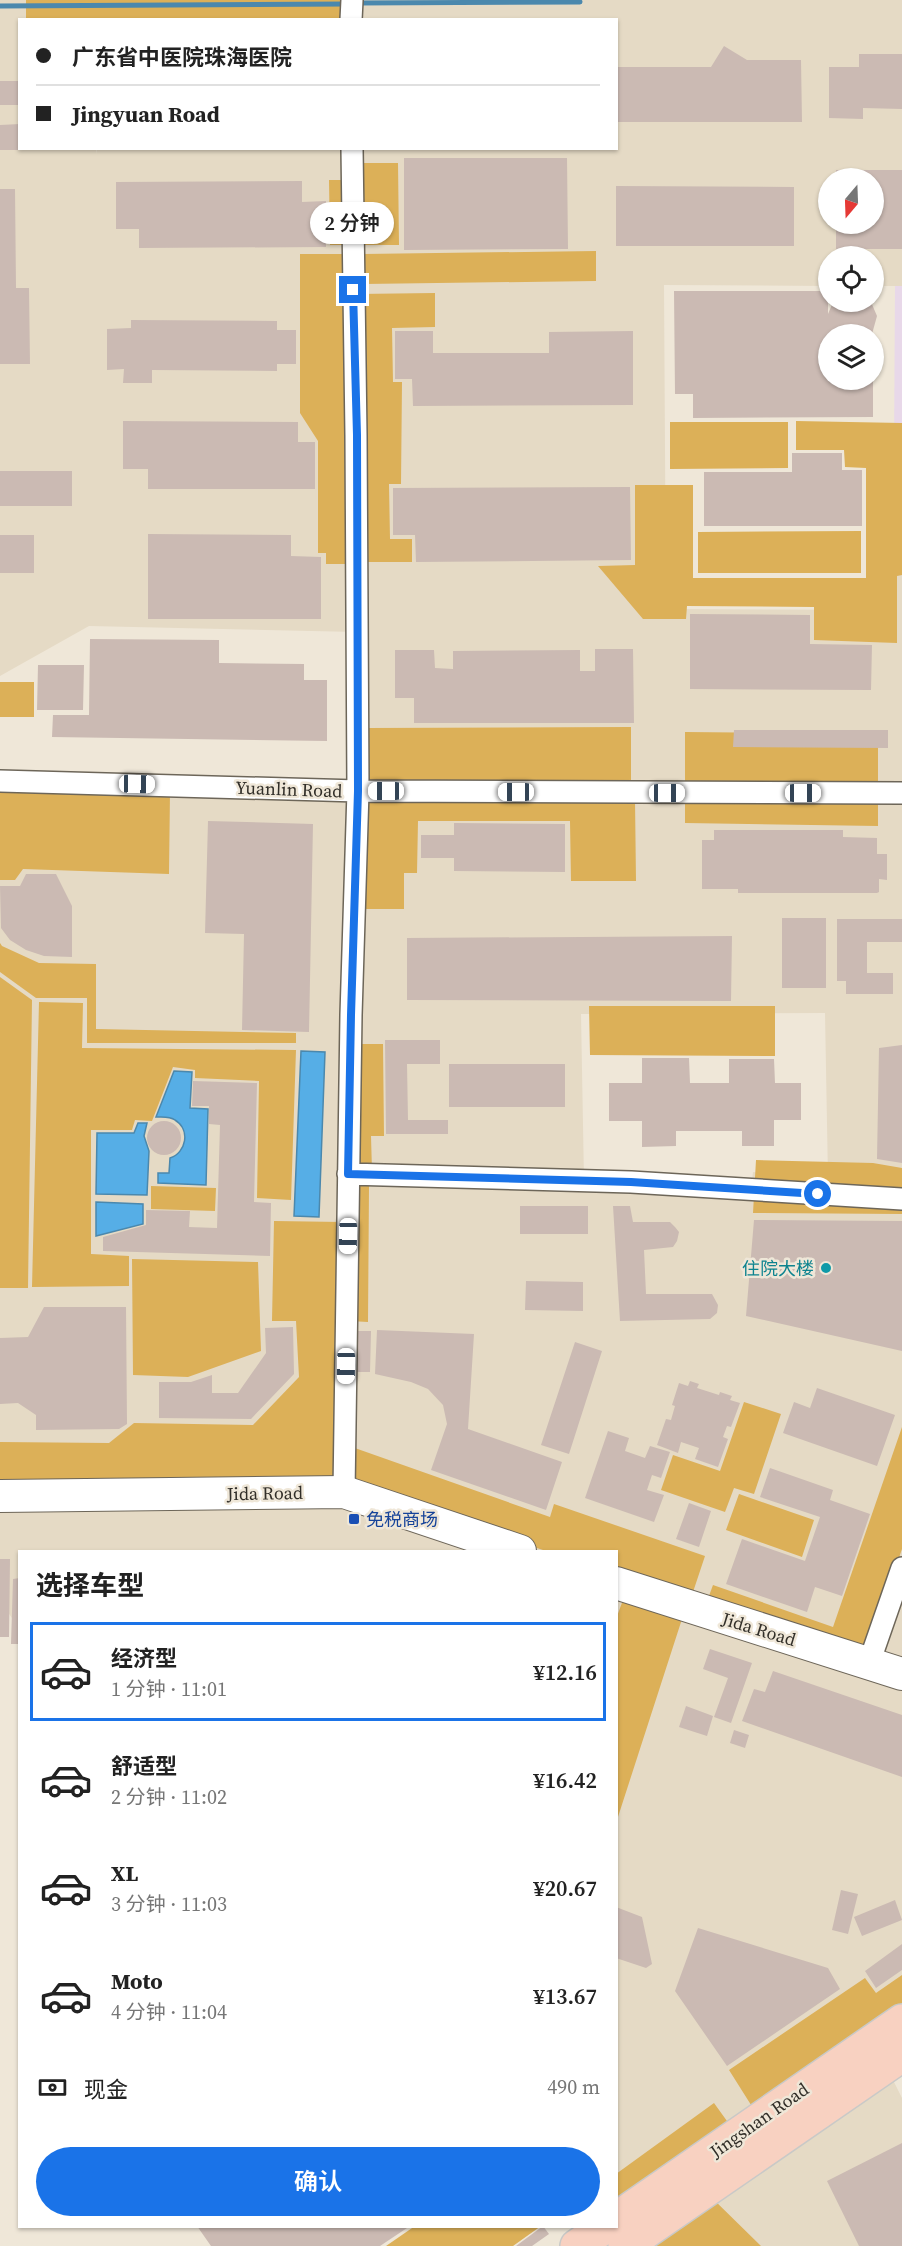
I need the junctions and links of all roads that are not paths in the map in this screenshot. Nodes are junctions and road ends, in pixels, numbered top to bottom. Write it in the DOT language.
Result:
graph roads {
  1 [pos="352,150"];
  2 [pos="0,781"];
  3 [pos="358,791"];
  4 [pos="902,793"];
  5 [pos="348,1174"];
  6 [pos="902,1199"];
  7 [pos="344,1492"];
  8 [pos="0,1496"];
  9 [pos="517,1550"];
  10 [pos="902,1568"];
  11 [pos="618,1584"];
  12 [pos="869,1663"];
  13 [pos="902,1674"];
  14 [pos="902,2021"];
  15 [pos="902,2055"];
  16 [pos="618,2217"];
  17 [pos="603,2228"];
  18 [pos="577,2246"];
  19 [pos="625,2246"];
  1 -- 3 [label="street"];
  2 -- 3 [label="street, Yuanlin Road"];
  3 -- 4 [label="street, Yuanlin Road"];
  3 -- 5 [label="street"];
  5 -- 6 [label="street"];
  5 -- 7 [label="street"];
  7 -- 8 [label="main road, Jida Road"];
  7 -- 9 [label="main road, Jida Road"];
  10 -- 12 [label="street"];
  11 -- 12 [label="main road, Jida Road"];
  12 -- 13 [label="main road, Jida Road"];
  14 -- 16 [label="main road, Jingshan Road"];
  15 -- 19 [label="main road, Jingshan Road"];
  17 -- 18 [label="main road"];
}
